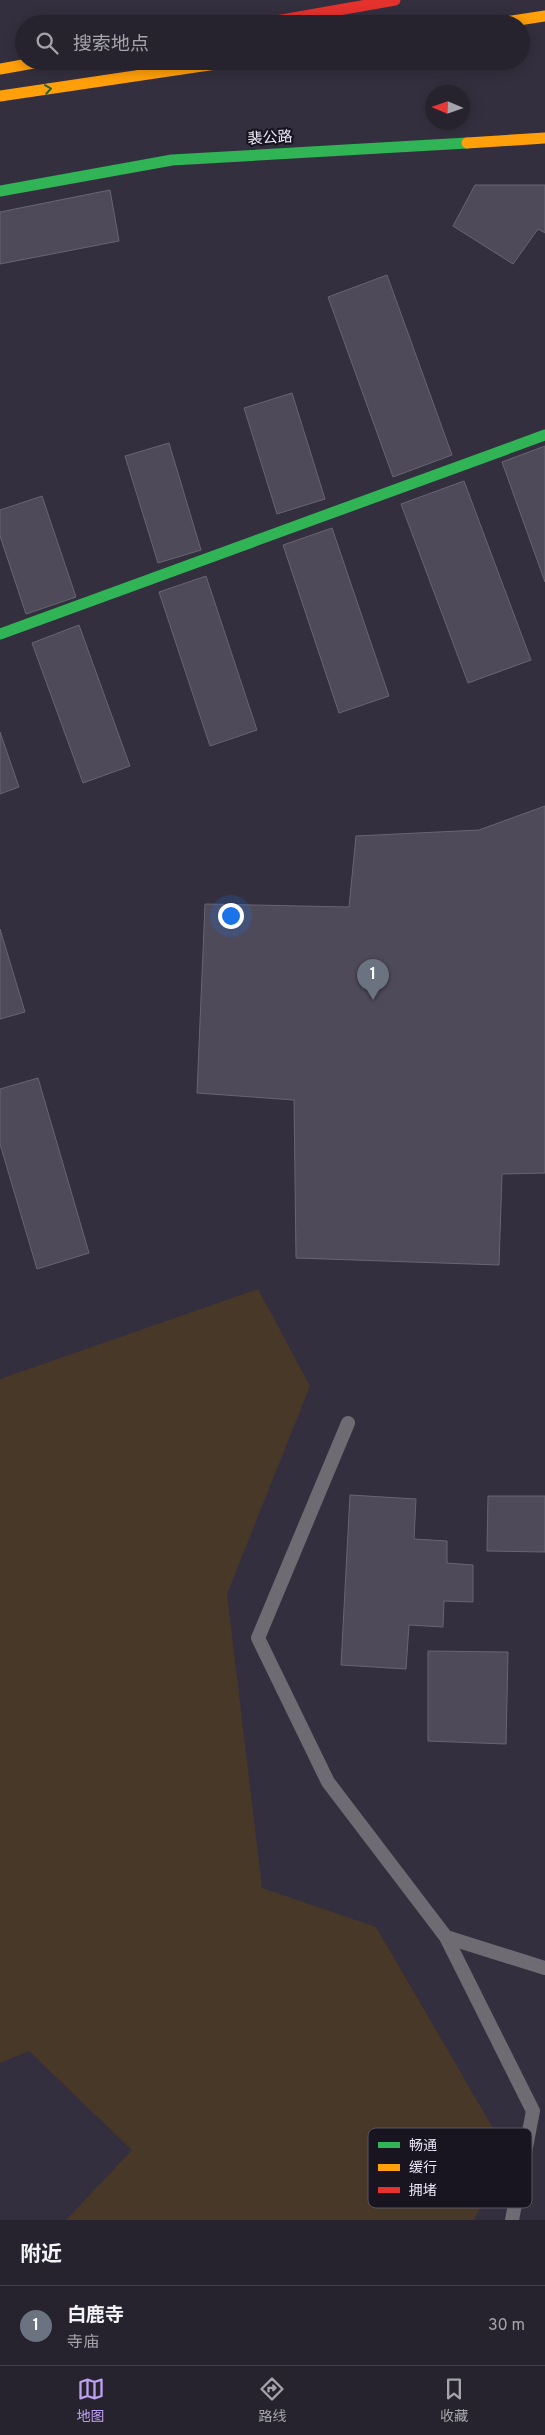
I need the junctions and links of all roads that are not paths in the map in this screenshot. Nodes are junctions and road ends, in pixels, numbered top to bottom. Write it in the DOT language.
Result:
graph roads {
  1 [pos="395,0"];
  2 [pos="310,15"];
  3 [pos="545,16"];
  4 [pos="530,18"];
  5 [pos="15,66"];
  6 [pos="0,69"];
  7 [pos="175,70"];
  8 [pos="0,96"];
  9 [pos="545,138"];
  10 [pos="0,191"];
  11 [pos="545,435"];
  12 [pos="0,634"];
  13 [pos="348,1423"];
  14 [pos="446,1937"];
  15 [pos="545,1968"];
  16 [pos="530,2128"];
  1 -- 2 [label="main road"];
  3 -- 4 [label="main road"];
  5 -- 6 [label="main road"];
  8 -- 7 [label="main road, one-way"];
  9 -- 10 [label="main road, 裴公路"];
  11 -- 12 [label="main road"];
  13 -- 14 [label="lane"];
  14 -- 15 [label="lane"];
  14 -- 16 [label="lane"];
}
